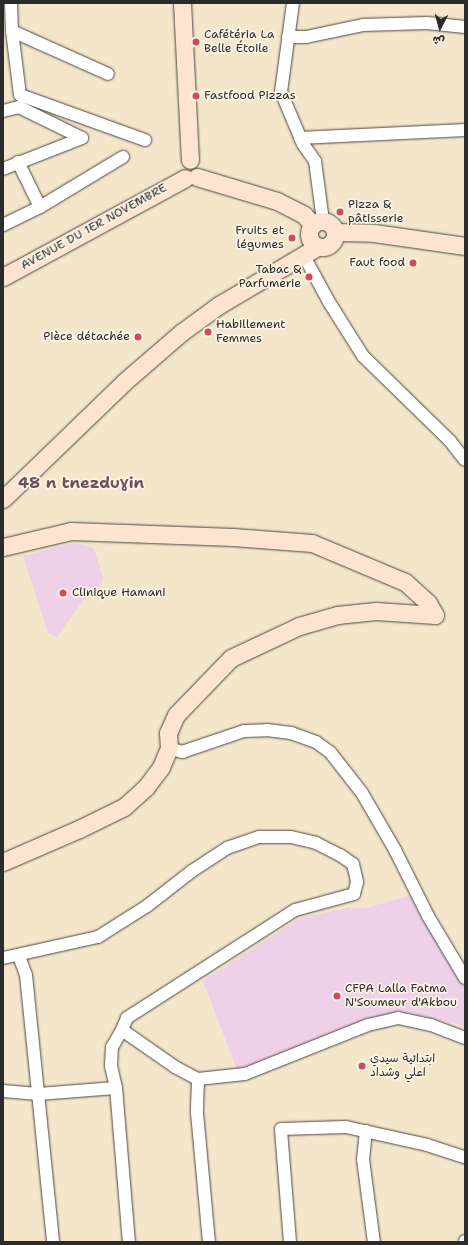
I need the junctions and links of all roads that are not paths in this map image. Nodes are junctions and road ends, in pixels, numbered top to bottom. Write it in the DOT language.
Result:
graph roads {
  1 [pos="11,3"];
  2 [pos="182,3"];
  3 [pos="293,3"];
  4 [pos="465,27"];
  5 [pos="12,31"];
  6 [pos="288,37"];
  7 [pos="108,74"];
  8 [pos="3,111"];
  9 [pos="465,130"];
  10 [pos="300,138"];
  11 [pos="145,140"];
  12 [pos="123,156"];
  13 [pos="18,162"];
  14 [pos="3,169"];
  15 [pos="191,177"];
  16 [pos="40,207"];
  17 [pos="3,225"];
  18 [pos="324,226"];
  19 [pos="465,246"];
  20 [pos="311,251"];
  21 [pos="3,277"];
  22 [pos="465,460"];
  23 [pos="3,499"];
  24 [pos="3,547"];
  25 [pos="169,748"];
  26 [pos="3,862"];
  27 [pos="19,956"];
  28 [pos="3,958"];
  29 [pos="465,978"];
  30 [pos="122,1030"];
  31 [pos="465,1038"];
  32 [pos="198,1079"];
  33 [pos="116,1088"];
  34 [pos="3,1091"];
  35 [pos="38,1094"];
  36 [pos="366,1131"];
  37 [pos="465,1157"];
  38 [pos="53,1242"];
  39 [pos="129,1242"];
  40 [pos="210,1242"];
  41 [pos="290,1242"];
  42 [pos="374,1242"];
  1 -- 5 [label="street"];
  2 -- 15 [label="street"];
  3 -- 6 [label="street"];
  4 -- 6 [label="street"];
  5 -- 7 [label="street"];
  5 -- 11 [label="street"];
  6 -- 10 [label="street"];
  8 -- 13 [label="street"];
  9 -- 10 [label="street"];
  10 -- 18 [label="street"];
  12 -- 16 [label="street"];
  13 -- 14 [label="street"];
  13 -- 16 [label="street"];
  15 -- 18 [label="street"];
  15 -- 21 [label="street, AVENUE DU 1ER NOVEMBRE"];
  16 -- 17 [label="street"];
  18 -- 19 [label="street"];
  18 -- 20 [label="street"];
  18 -- 20 [label="street"];
  20 -- 22 [label="street"];
  20 -- 23 [label="street"];
  24 -- 25 [label="street"];
  25 -- 26 [label="street"];
  25 -- 29 [label="street"];
  27 -- 28 [label="street"];
  27 -- 30 [label="street"];
  27 -- 35 [label="street"];
  30 -- 32 [label="street"];
  30 -- 33 [label="street"];
  31 -- 32 [label="street"];
  32 -- 40 [label="street"];
  33 -- 35 [label="street"];
  33 -- 39 [label="street"];
  34 -- 35 [label="street"];
  35 -- 38 [label="street"];
  36 -- 37 [label="street"];
  36 -- 41 [label="street"];
  36 -- 42 [label="street"];
}
